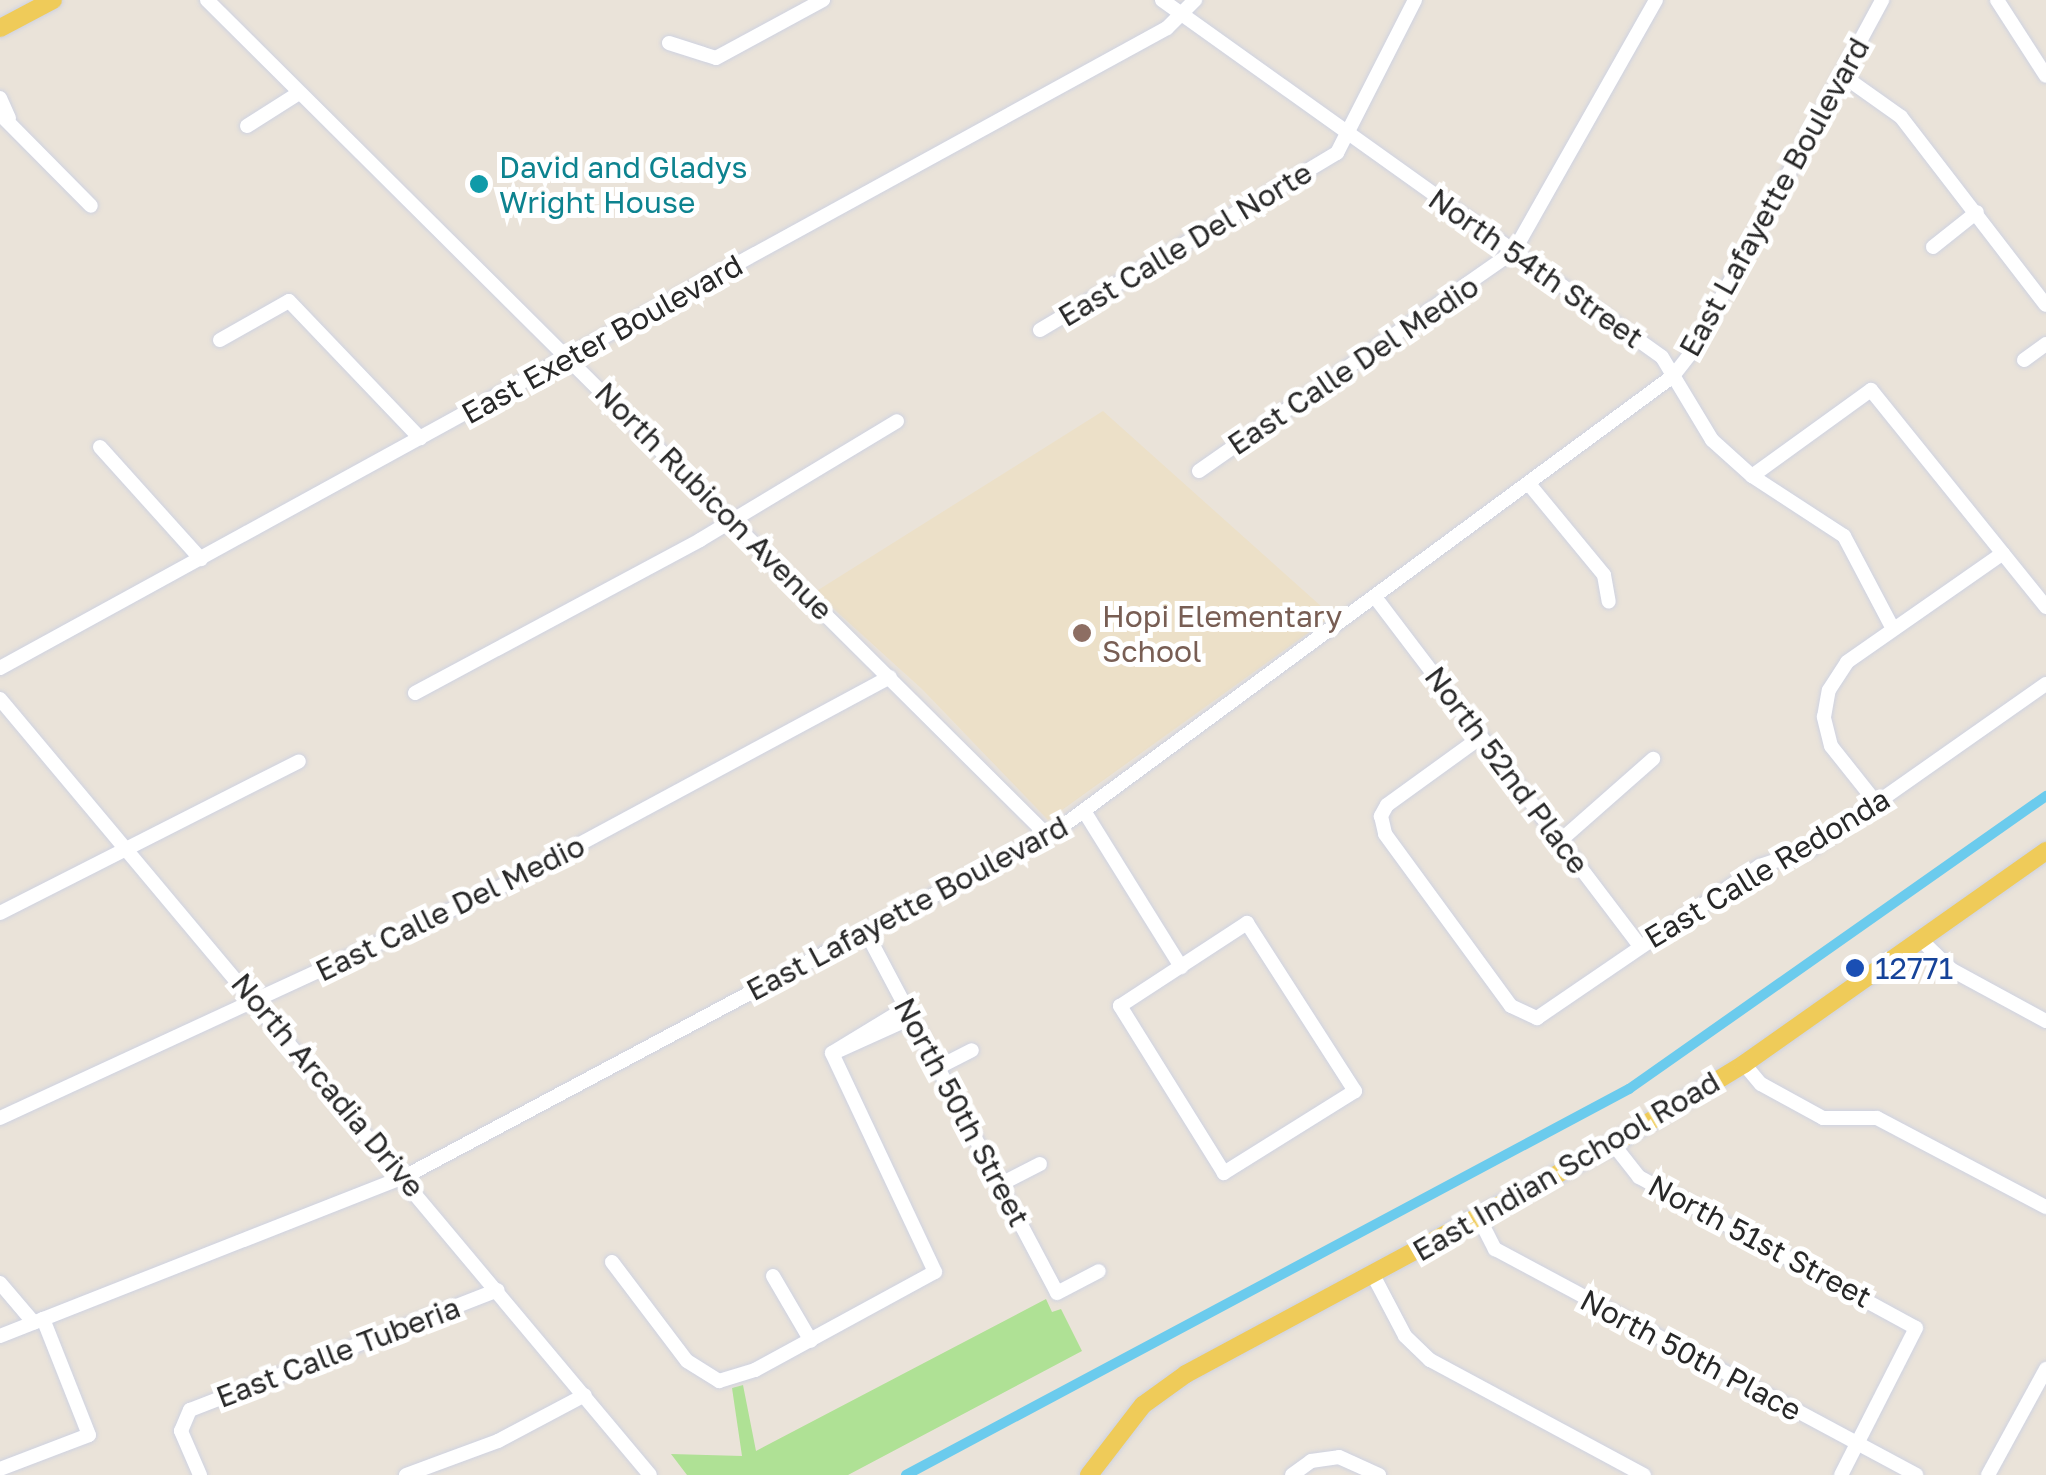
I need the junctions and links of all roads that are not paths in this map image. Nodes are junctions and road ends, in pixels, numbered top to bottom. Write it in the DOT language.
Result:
graph roads {
  1 [pos="53,0"];
  2 [pos="207,0"];
  3 [pos="824,0"];
  4 [pos="1162,0"];
  5 [pos="1195,0"];
  6 [pos="1416,0"];
  7 [pos="1656,0"];
  8 [pos="1882,0"];
  9 [pos="1997,0"];
  10 [pos="1183,15"];
  11 [pos="0,28"];
  12 [pos="670,42"];
  13 [pos="1842,75"];
  14 [pos="2046,76"];
  15 [pos="299,93"];
  16 [pos="0,98"];
  17 [pos="4,116"];
  18 [pos="248,126"];
  19 [pos="1345,132"];
  20 [pos="92,206"];
  21 [pos="1977,212"];
  22 [pos="1933,247"];
  23 [pos="1514,251"];
  24 [pos="2046,305"];
  25 [pos="1040,330"];
  26 [pos="220,340"];
  27 [pos="2046,344"];
  28 [pos="569,357"];
  29 [pos="2024,360"];
  30 [pos="1673,376"];
  31 [pos="897,422"];
  32 [pos="420,438"];
  33 [pos="100,447"];
  34 [pos="1199,471"];
  35 [pos="1752,476"];
  36 [pos="1529,484"];
  37 [pos="732,522"];
  38 [pos="2003,552"];
  39 [pos="201,559"];
  40 [pos="1375,598"];
  41 [pos="1609,602"];
  42 [pos="2046,607"];
  43 [pos="1894,629"];
  44 [pos="0,668"];
  45 [pos="890,676"];
  46 [pos="2046,684"];
  47 [pos="415,693"];
  48 [pos="0,699"];
  49 [pos="1481,736"];
  50 [pos="1653,759"];
  51 [pos="299,761"];
  52 [pos="1878,805"];
  53 [pos="1084,811"];
  54 [pos="1048,836"];
  55 [pos="1561,840"];
  56 [pos="129,850"];
  57 [pos="2046,851"];
  58 [pos="0,914"];
  59 [pos="866,932"];
  60 [pos="1922,941"];
  61 [pos="1638,944"];
  62 [pos="1180,967"];
  63 [pos="259,1002"];
  64 [pos="909,1013"];
  65 [pos="2046,1020"];
  66 [pos="972,1050"];
  67 [pos="1744,1064"];
  68 [pos="937,1068"];
  69 [pos="0,1118"];
  70 [pos="1613,1144"];
  71 [pos="1040,1164"];
  72 [pos="406,1176"];
  73 [pos="999,1186"];
  74 [pos="2046,1208"];
  75 [pos="1480,1220"];
  76 [pos="612,1262"];
  77 [pos="1100,1271"];
  78 [pos="1373,1274"];
  79 [pos="773,1276"];
  80 [pos="0,1283"];
  81 [pos="497,1290"];
  82 [pos="38,1321"];
  83 [pos="0,1336"];
  84 [pos="811,1341"];
  85 [pos="2046,1368"];
  86 [pos="2041,1391"];
  87 [pos="585,1395"];
  88 [pos="1858,1445"];
  89 [pos="29,1458"];
  90 [pos="0,1469"];
  91 [pos="36,1475"];
  92 [pos="200,1475"];
  93 [pos="406,1475"];
  94 [pos="650,1475"];
  95 [pos="1089,1475"];
  96 [pos="1292,1475"];
  97 [pos="1379,1475"];
  98 [pos="1644,1475"];
  99 [pos="1842,1475"];
  100 [pos="1916,1475"];
  101 [pos="1988,1475"];
  1 -- 11 [label="main road"];
  2 -- 15 [label="street, North Rubicon Avenue"];
  3 -- 12 [label="street"];
  4 -- 10 [label="street, North 54th Street"];
  5 -- 10 [label="street, East Exeter Boulevard"];
  6 -- 19 [label="street, East Calle Del Norte"];
  7 -- 23 [label="street, East Calle Del Medio"];
  8 -- 13 [label="street, East Lafayette Boulevard"];
  9 -- 14 [label="street"];
  10 -- 19 [label="street, North 54th Street"];
  10 -- 28 [label="street, East Exeter Boulevard"];
  13 -- 21 [label="street"];
  13 -- 30 [label="street, East Lafayette Boulevard"];
  15 -- 18 [label="street"];
  15 -- 28 [label="street, North Rubicon Avenue"];
  16 -- 17 [label="street"];
  17 -- 20 [label="street"];
  19 -- 23 [label="street, North 54th Street"];
  19 -- 25 [label="street, East Calle Del Norte"];
  21 -- 22 [label="street"];
  21 -- 24 [label="street"];
  23 -- 30 [label="street, North 54th Street"];
  23 -- 34 [label="street, East Calle Del Medio"];
  26 -- 32 [label="street"];
  27 -- 29 [label="street"];
  28 -- 32 [label="street, East Exeter Boulevard"];
  28 -- 37 [label="street, North Rubicon Avenue"];
  30 -- 35 [label="street, North 54th Street"];
  30 -- 36 [label="street, East Lafayette Boulevard"];
  31 -- 37 [label="street"];
  32 -- 39 [label="street, East Exeter Boulevard"];
  33 -- 39 [label="street"];
  35 -- 38 [label="street"];
  35 -- 43 [label="street, North 54th Street"];
  36 -- 40 [label="street, East Lafayette Boulevard"];
  36 -- 41 [label="street"];
  37 -- 45 [label="street, North Rubicon Avenue"];
  37 -- 47 [label="street"];
  38 -- 42 [label="street"];
  38 -- 43 [label="street"];
  39 -- 44 [label="street, East Exeter Boulevard"];
  40 -- 49 [label="street, North 52nd Place"];
  40 -- 53 [label="street, East Lafayette Boulevard"];
  43 -- 52 [label="street"];
  45 -- 54 [label="street, North Rubicon Avenue"];
  45 -- 63 [label="street, East Calle Del Medio"];
  46 -- 52 [label="street, East Calle Redonda"];
  48 -- 56 [label="street, North Arcadia Drive"];
  49 -- 55 [label="street, North 52nd Place"];
  49 -- 61 [label="street, East Calle Redonda"];
  50 -- 55 [label="street"];
  51 -- 56 [label="street"];
  52 -- 61 [label="street, East Calle Redonda"];
  53 -- 54 [label="street, East Lafayette Boulevard"];
  53 -- 62 [label="street"];
  54 -- 59 [label="street, East Lafayette Boulevard"];
  55 -- 61 [label="street, North 52nd Place"];
  56 -- 58 [label="street"];
  56 -- 63 [label="street, North Arcadia Drive"];
  57 -- 60 [label="main road, East Indian School Road"];
  59 -- 64 [label="street, North 50th Street"];
  59 -- 72 [label="street, East Lafayette Boulevard"];
  60 -- 65 [label="street"];
  60 -- 67 [label="main road, East Indian School Road"];
  62 -- 62 [label="street"];
  63 -- 69 [label="street, East Calle Del Medio"];
  63 -- 72 [label="street, North Arcadia Drive"];
  64 -- 68 [label="street, North 50th Street"];
  64 -- 84 [label="street"];
  66 -- 68 [label="street"];
  67 -- 70 [label="main road, East Indian School Road"];
  67 -- 74 [label="street"];
  68 -- 73 [label="street, North 50th Street"];
  70 -- 75 [label="main road, East Indian School Road"];
  70 -- 88 [label="street, North 51st Street"];
  71 -- 73 [label="street"];
  72 -- 81 [label="street, North Arcadia Drive"];
  72 -- 82 [label="street, East Lafayette Boulevard"];
  73 -- 77 [label="street, North 50th Street"];
  75 -- 78 [label="main road, East Indian School Road"];
  75 -- 88 [label="street, North 50th Place"];
  76 -- 84 [label="street"];
  78 -- 95 [label="main road, East Indian School Road"];
  78 -- 98 [label="street"];
  79 -- 84 [label="street"];
  80 -- 82 [label="street"];
  81 -- 87 [label="street, North Arcadia Drive"];
  81 -- 92 [label="street, East Calle Tuberia"];
  82 -- 83 [label="street, East Lafayette Boulevard"];
  82 -- 89 [label="street"];
  85 -- 86 [label="street"];
  86 -- 101 [label="street"];
  87 -- 93 [label="street"];
  87 -- 94 [label="street, North Arcadia Drive"];
  88 -- 99 [label="street"];
  88 -- 100 [label="street, North 50th Place"];
  89 -- 90 [label="street"];
  89 -- 91 [label="street"];
  96 -- 97 [label="street"];
}
